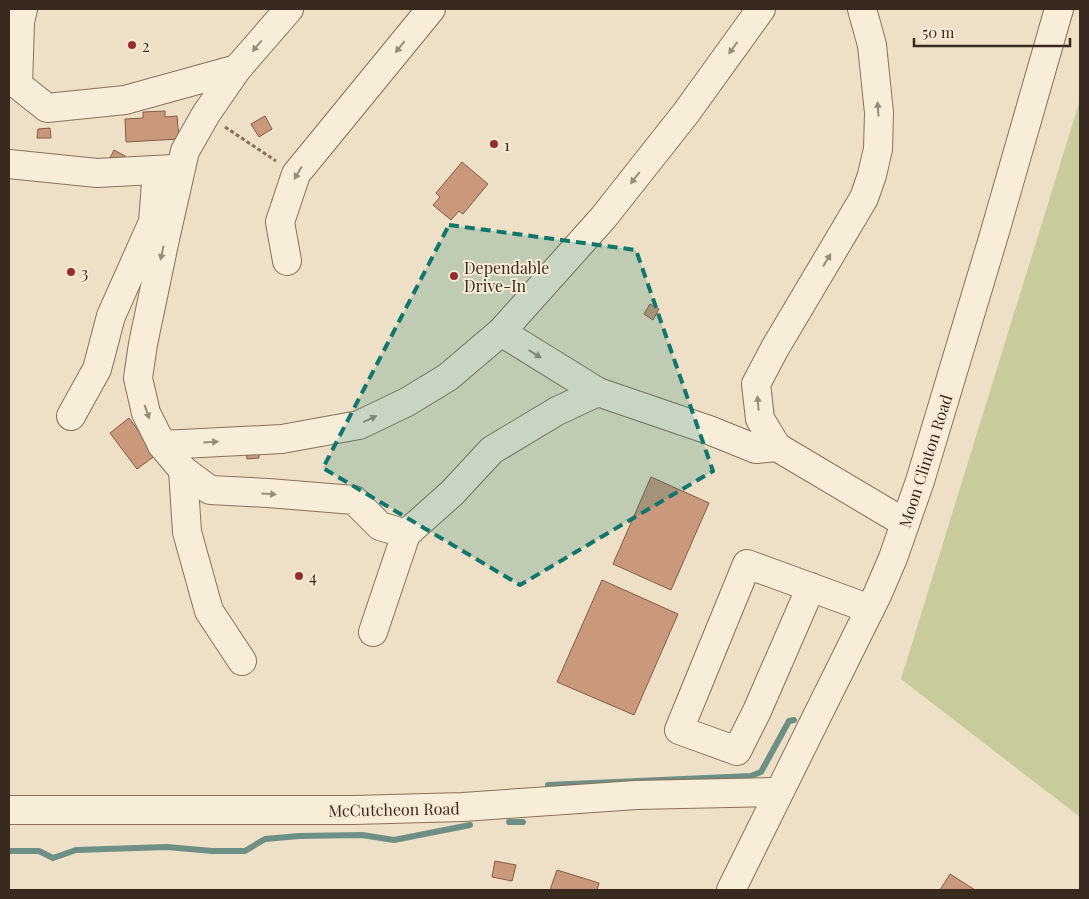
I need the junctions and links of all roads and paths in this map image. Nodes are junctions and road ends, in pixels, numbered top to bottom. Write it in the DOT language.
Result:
graph roads {
  1 [pos="23,9"];
  2 [pos="289,9"];
  3 [pos="431,9"];
  4 [pos="761,9"];
  5 [pos="862,9"];
  6 [pos="1059,9"];
  7 [pos="237,69"];
  8 [pos="206,114"];
  9 [pos="9,164"];
  10 [pos="169,170"];
  11 [pos="296,174"];
  12 [pos="287,261"];
  13 [pos="500,332"];
  14 [pos="97,369"];
  15 [pos="138,378"];
  16 [pos="598,392"];
  17 [pos="71,416"];
  18 [pos="162,445"];
  19 [pos="777,447"];
  20 [pos="183,470"];
  21 [pos="905,523"];
  22 [pos="406,534"];
  23 [pos="811,588"];
  24 [pos="870,609"];
  25 [pos="373,632"];
  26 [pos="242,661"];
  27 [pos="779,792"];
  28 [pos="9,810"];
  29 [pos="731,890"];
  1 -- 7 [label="street"];
  2 -- 7 [label="street, one-way"];
  3 -- 11 [label="street, one-way"];
  4 -- 13 [label="street, one-way"];
  19 -- 5 [label="street, one-way"];
  6 -- 21 [label="street, Moon Clinton Road"];
  7 -- 8 [label="street"];
  8 -- 10 [label="street"];
  8 -- 11 [label="path"];
  9 -- 10 [label="street"];
  10 -- 14 [label="street"];
  10 -- 15 [label="street, one-way"];
  11 -- 12 [label="street"];
  13 -- 16 [label="street, one-way"];
  18 -- 13 [label="street, one-way"];
  14 -- 15 [label="street"];
  14 -- 17 [label="street"];
  15 -- 18 [label="street, one-way"];
  16 -- 19 [label="street"];
  16 -- 22 [label="street"];
  18 -- 20 [label="street"];
  19 -- 21 [label="street"];
  20 -- 22 [label="street, one-way"];
  20 -- 26 [label="street"];
  21 -- 24 [label="street, Moon Clinton Road"];
  22 -- 25 [label="street"];
  23 -- 23 [label="street"];
  23 -- 24 [label="street"];
  24 -- 27 [label="street, Moon Clinton Road"];
  27 -- 28 [label="street, McCutcheon Road"];
  27 -- 29 [label="street, Moon Clinton Road"];
}
